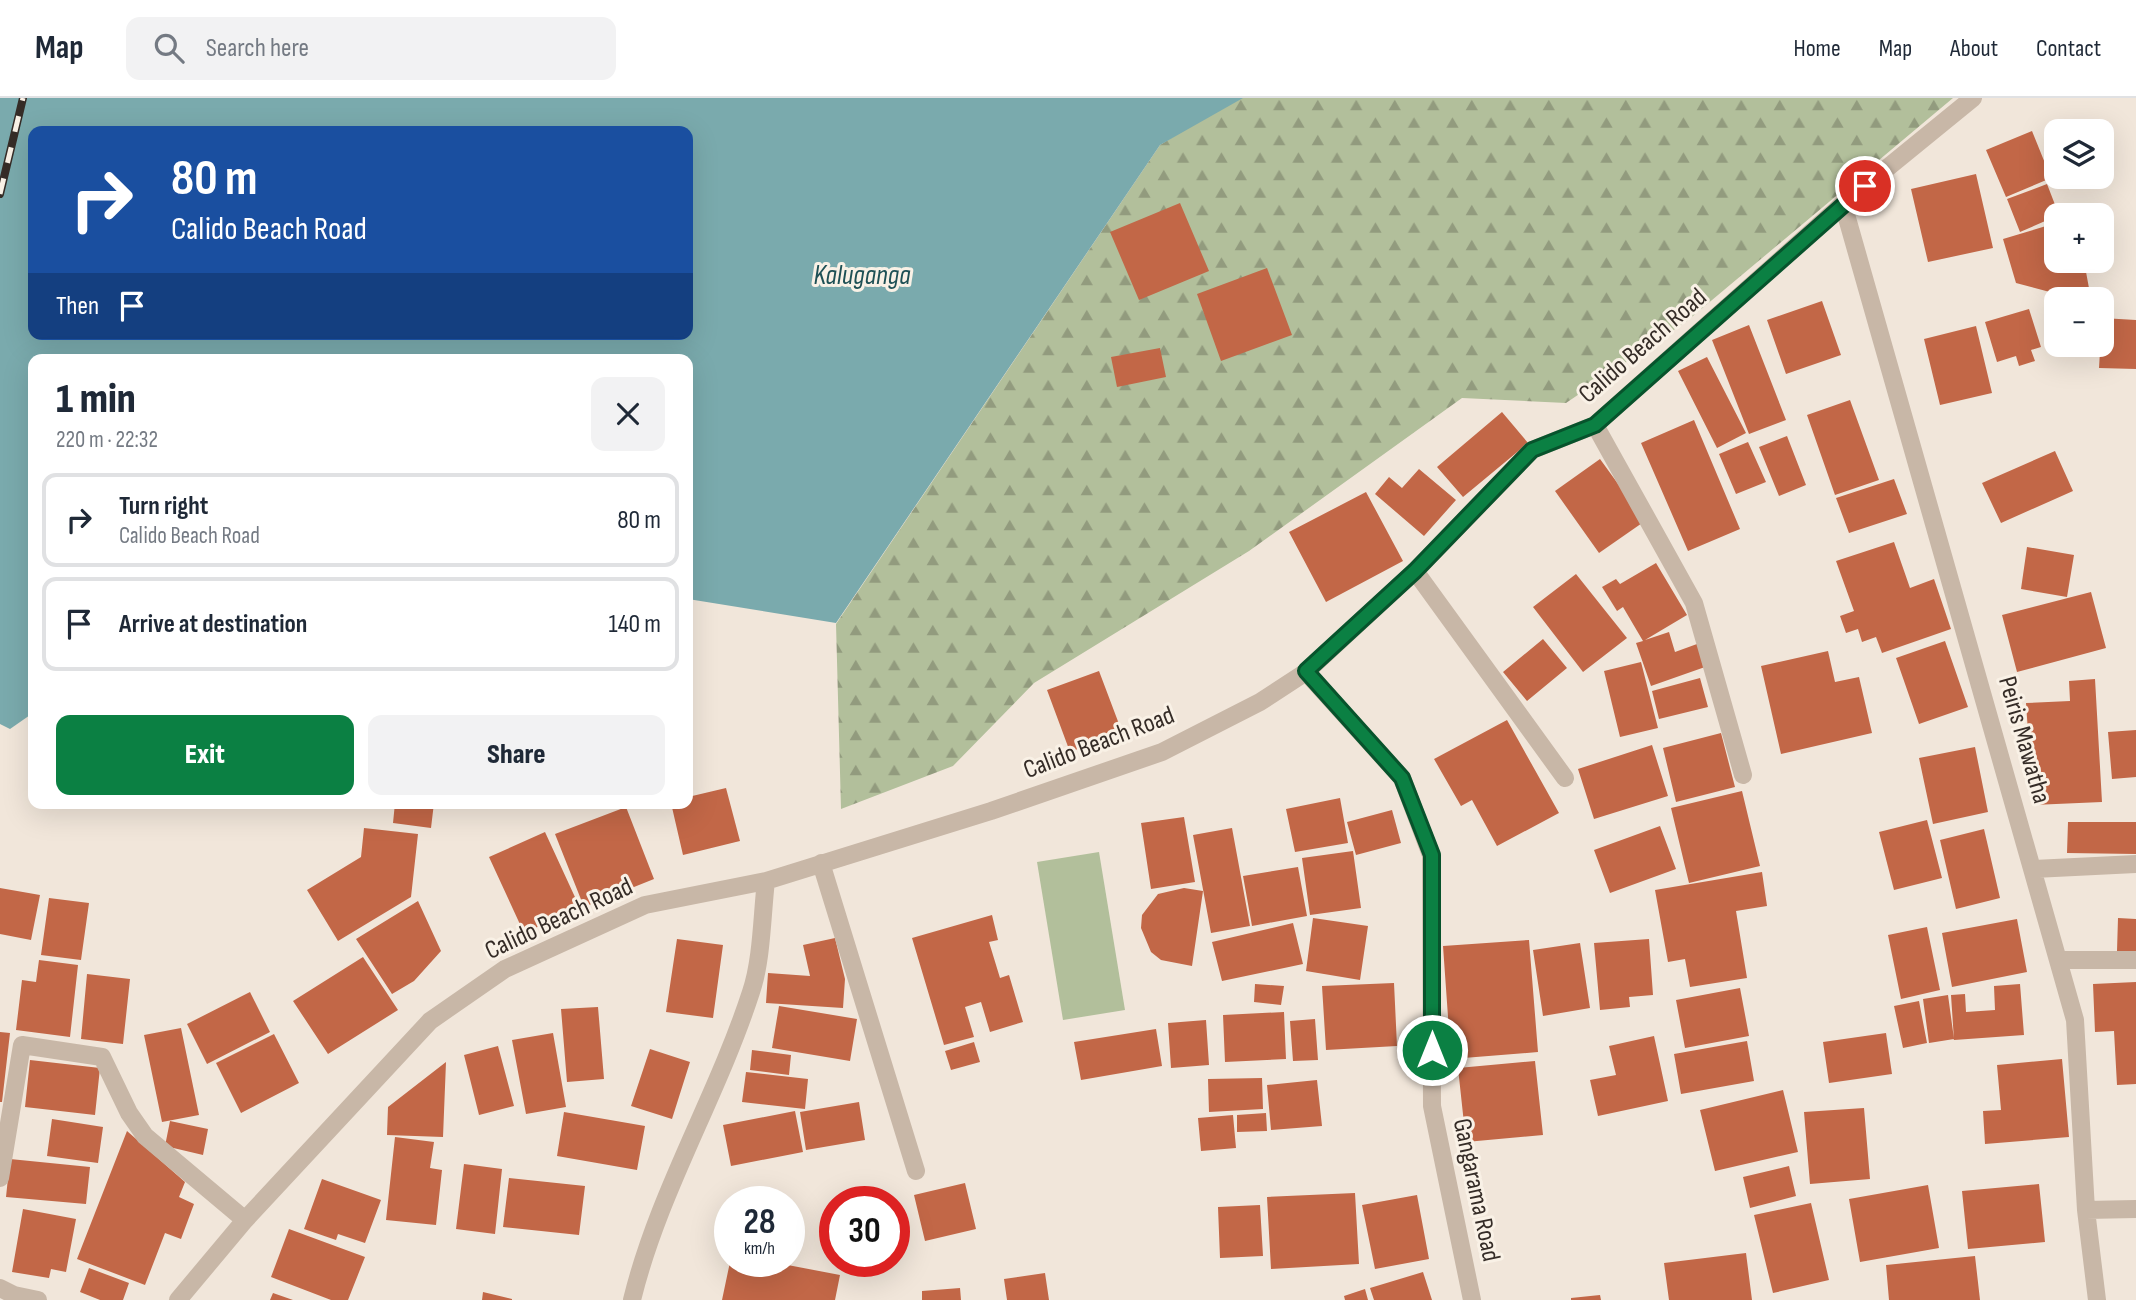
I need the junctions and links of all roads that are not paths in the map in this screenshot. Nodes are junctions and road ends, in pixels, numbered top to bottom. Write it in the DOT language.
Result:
graph roads {
  1 [pos="1973,98"];
  2 [pos="1843,204"];
  3 [pos="1595,425"];
  4 [pos="1415,571"];
  5 [pos="1306,671"];
  6 [pos="1743,775"];
  7 [pos="1565,778"];
  8 [pos="821,863"];
  9 [pos="2136,864"];
  10 [pos="2034,869"];
  11 [pos="766,881"];
  12 [pos="2058,960"];
  13 [pos="2136,960"];
  14 [pos="916,1171"];
  15 [pos="0,1178"];
  16 [pos="2136,1209"];
  17 [pos="2086,1210"];
  18 [pos="245,1220"];
  19 [pos="0,1288"];
  20 [pos="38,1300"];
  21 [pos="178,1300"];
  22 [pos="632,1300"];
  23 [pos="1472,1300"];
  24 [pos="2096,1300"];
  1 -- 2 [label="street, Calido Beach Road"];
  2 -- 3 [label="street, Calido Beach Road"];
  2 -- 10 [label="street, Peiris Mawatha"];
  3 -- 4 [label="street, Calido Beach Road"];
  3 -- 6 [label="street"];
  4 -- 5 [label="street, Calido Beach Road"];
  4 -- 7 [label="street"];
  5 -- 8 [label="street, Calido Beach Road"];
  5 -- 23 [label="street, Gangarama Road"];
  8 -- 11 [label="street, Calido Beach Road"];
  8 -- 14 [label="street"];
  9 -- 10 [label="street"];
  10 -- 12 [label="street, Peiris Mawatha"];
  11 -- 18 [label="street, Calido Beach Road"];
  11 -- 22 [label="street"];
  12 -- 13 [label="street"];
  12 -- 17 [label="street, Peiris Mawatha"];
  15 -- 18 [label="street"];
  16 -- 17 [label="street"];
  17 -- 24 [label="street, Peiris Mawatha"];
  18 -- 21 [label="street, Calido Beach Road"];
  19 -- 20 [label="street"];
}
